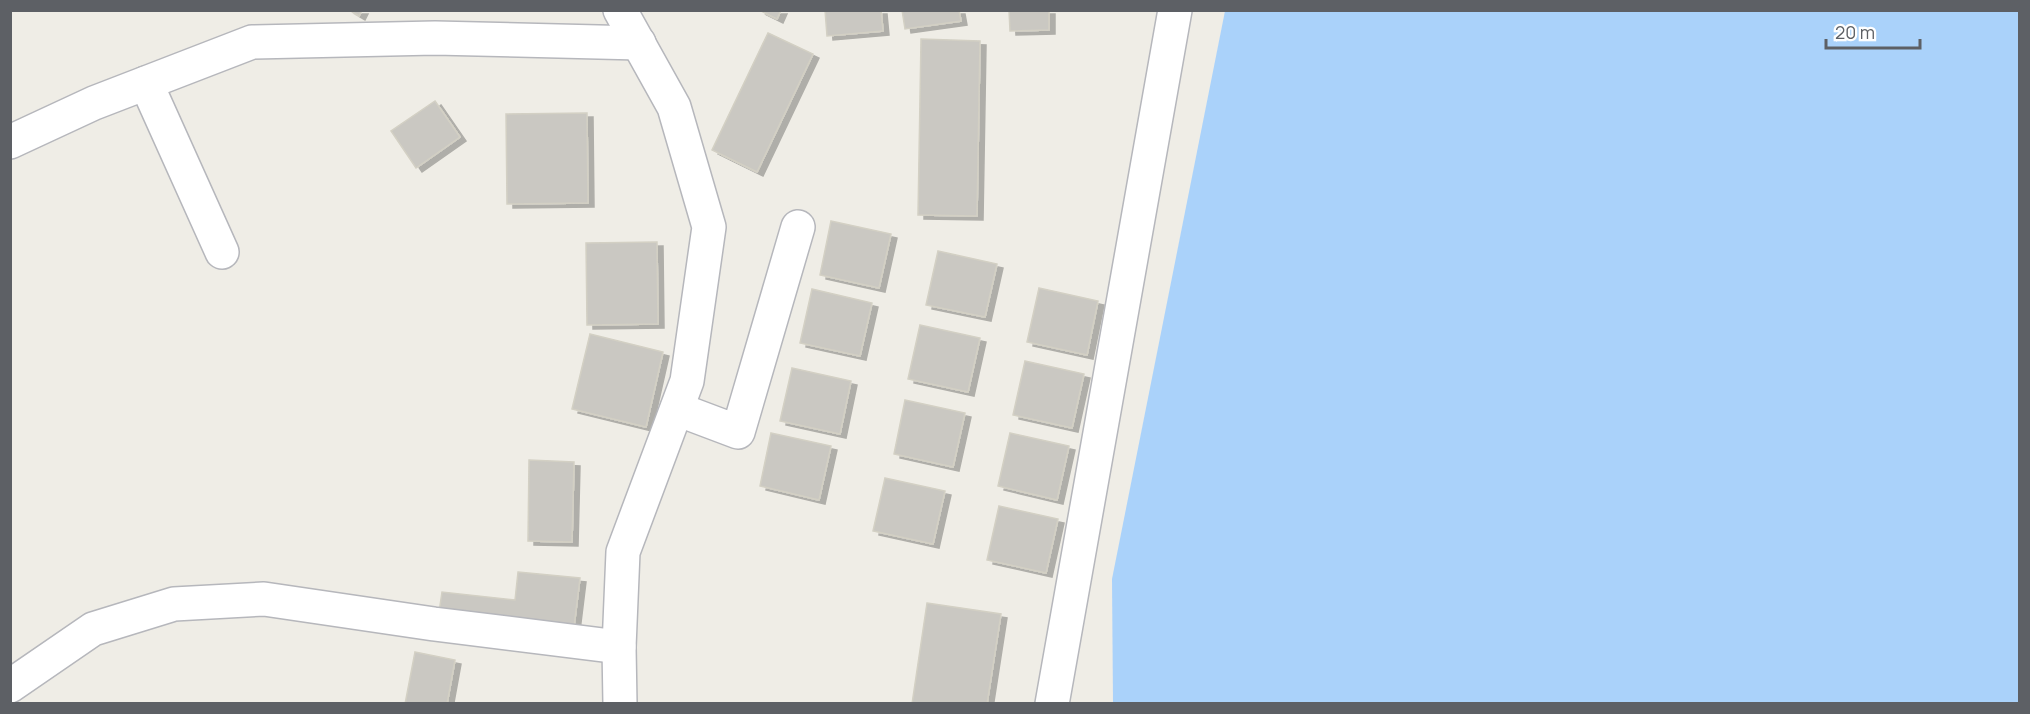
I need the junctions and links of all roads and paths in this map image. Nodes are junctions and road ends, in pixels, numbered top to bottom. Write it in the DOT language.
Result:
graph roads {
  1 [pos="620,10"];
  2 [pos="1175,10"];
  3 [pos="639,44"];
  4 [pos="146,83"];
  5 [pos="10,142"];
  6 [pos="798,227"];
  7 [pos="222,252"];
  8 [pos="676,409"];
  9 [pos="619,647"];
  10 [pos="10,686"];
  11 [pos="620,704"];
  12 [pos="1052,704"];
  1 -- 3 [label="street"];
  2 -- 12 [label="street"];
  3 -- 4 [label="street"];
  3 -- 8 [label="street"];
  4 -- 5 [label="street"];
  4 -- 7 [label="street"];
  6 -- 8 [label="street"];
  8 -- 9 [label="street"];
  9 -- 10 [label="street"];
  9 -- 11 [label="street"];
}
